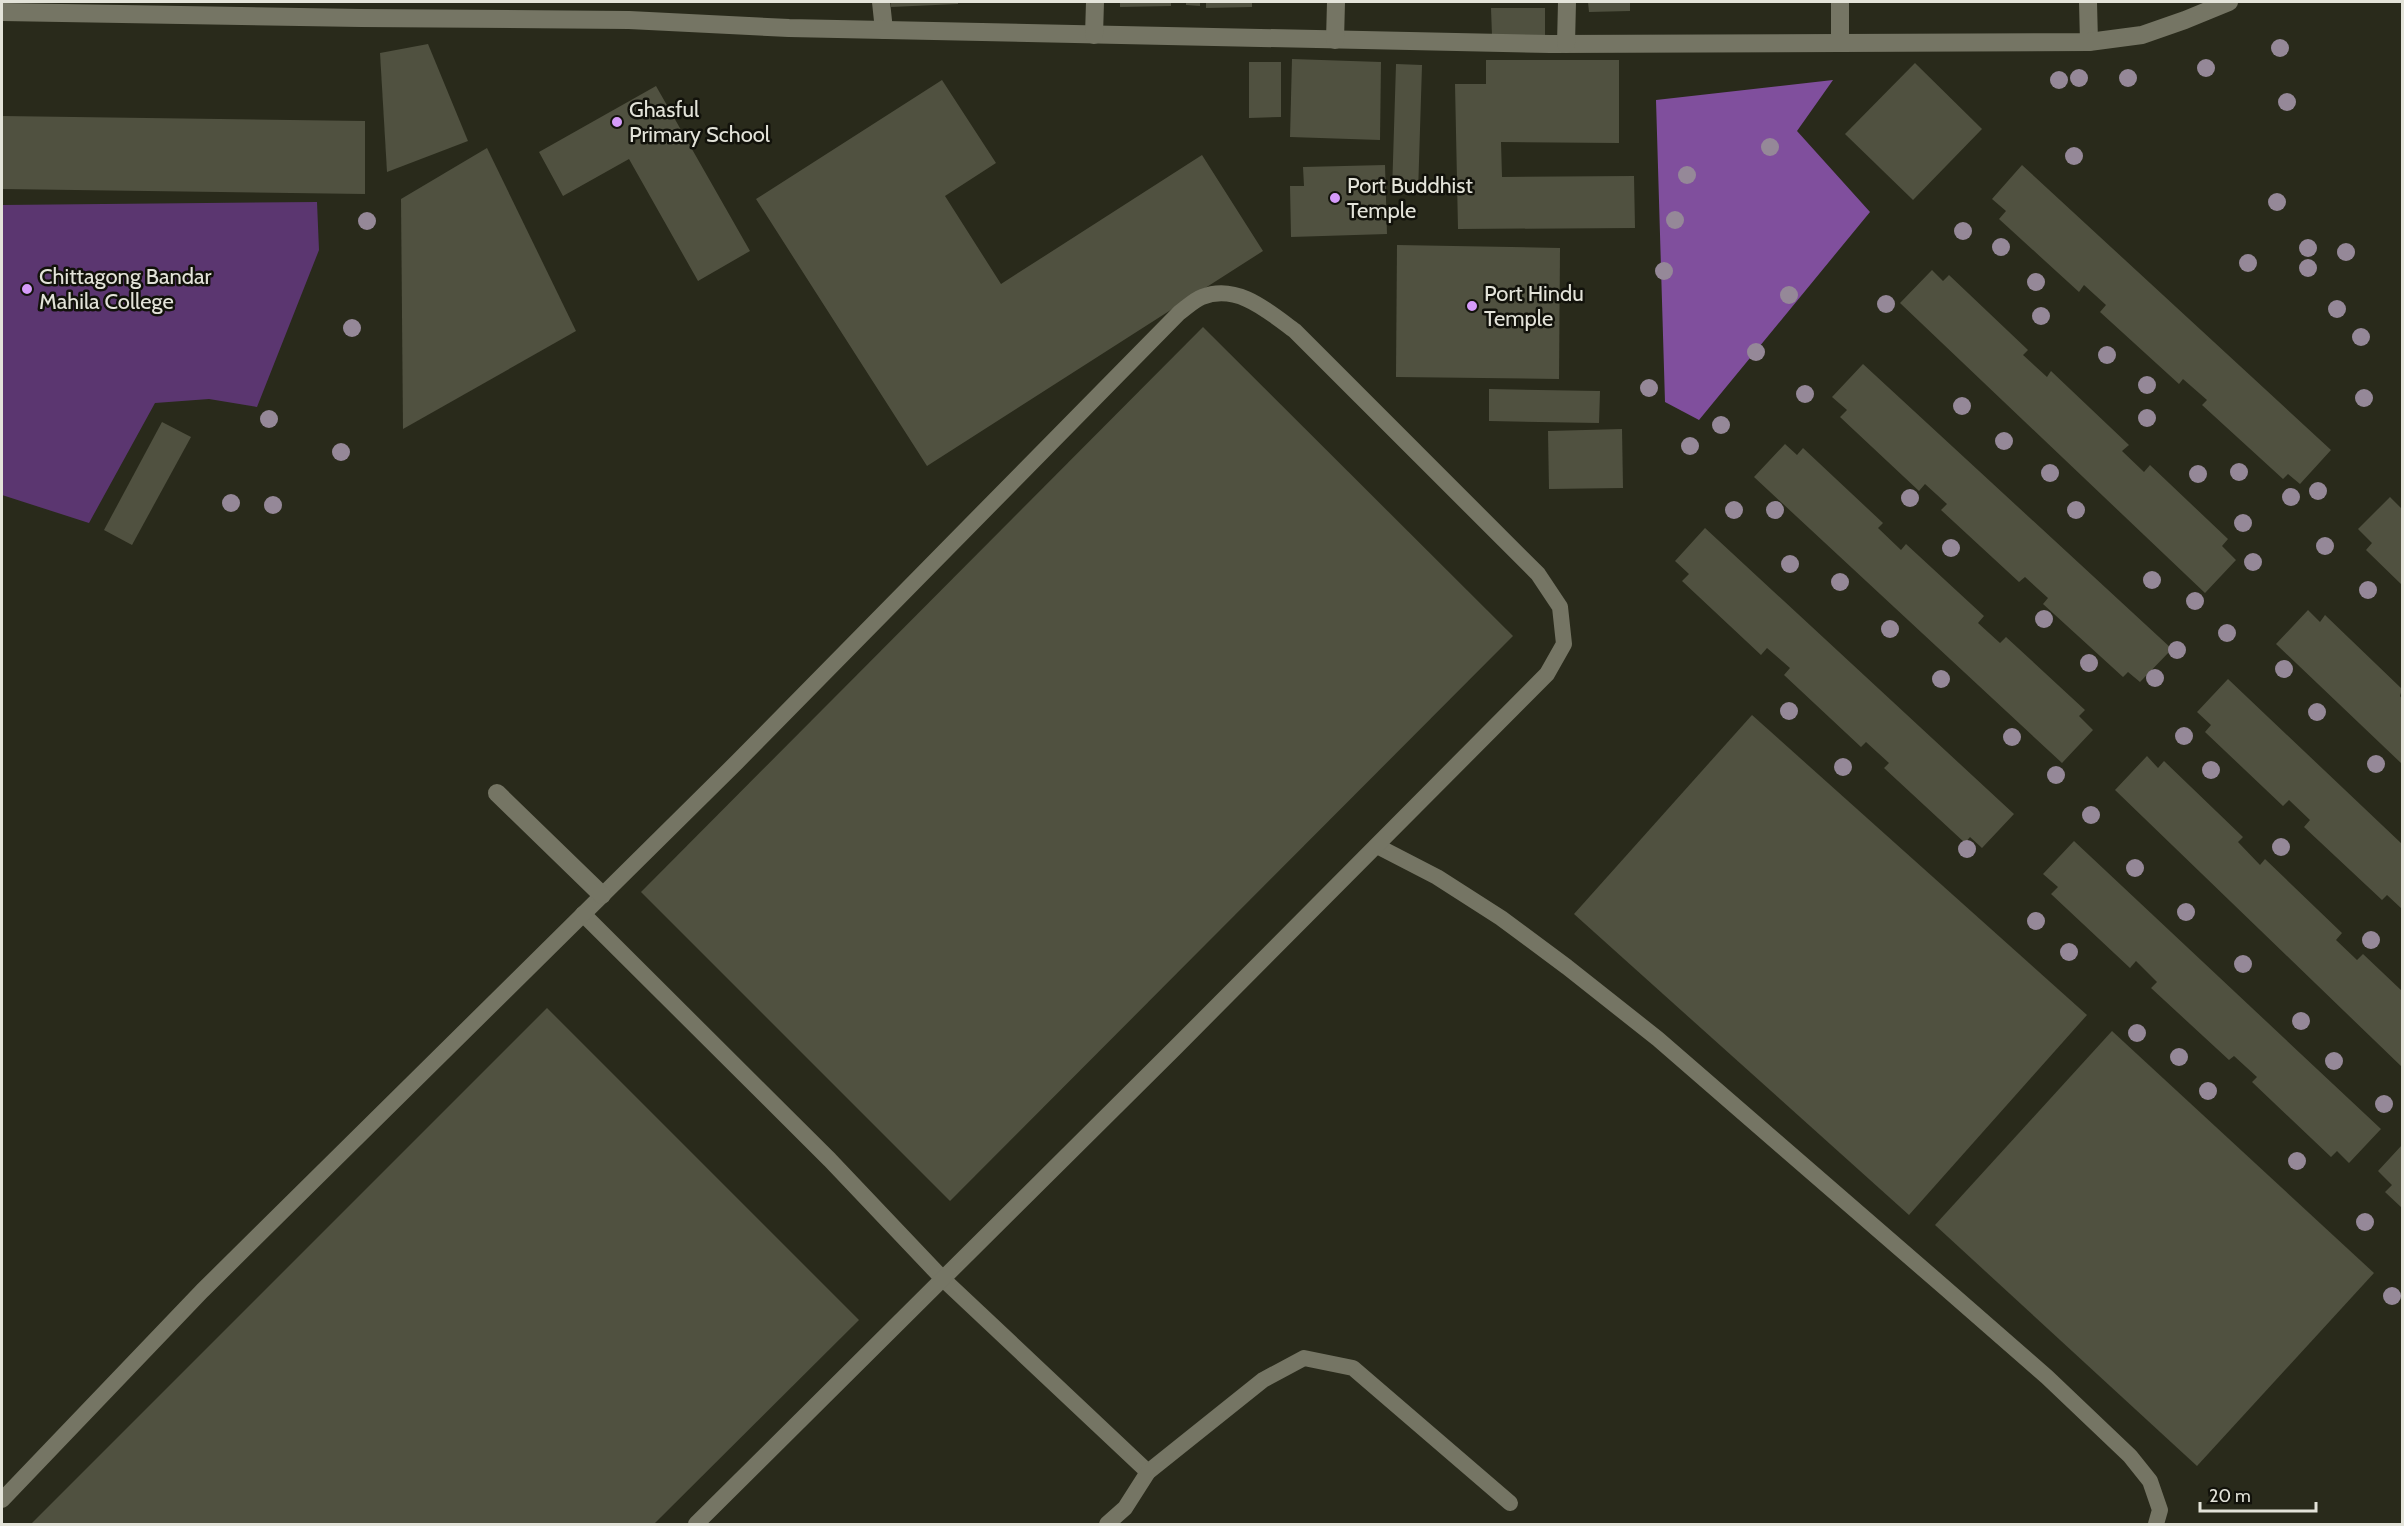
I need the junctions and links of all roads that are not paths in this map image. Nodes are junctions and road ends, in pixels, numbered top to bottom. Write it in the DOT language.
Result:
graph roads {
  1 [pos="881,2"];
  2 [pos="1095,2"];
  3 [pos="1335,2"];
  4 [pos="1567,2"];
  5 [pos="1840,2"];
  6 [pos="2088,2"];
  7 [pos="2229,2"];
  8 [pos="629,10"];
  9 [pos="2,12"];
  10 [pos="884,30"];
  11 [pos="1094,35"];
  12 [pos="1335,40"];
  13 [pos="2089,42"];
  14 [pos="1840,43"];
  15 [pos="1566,44"];
  16 [pos="497,793"];
  17 [pos="1377,846"];
  18 [pos="602,895"];
  19 [pos="583,914"];
  20 [pos="943,1279"];
  21 [pos="1148,1472"];
  22 [pos="2,1500"];
  23 [pos="1510,1503"];
  24 [pos="696,1524"];
  25 [pos="1107,1524"];
  26 [pos="2156,1524"];
  1 -- 10 [label="street"];
  2 -- 11 [label="street"];
  3 -- 12 [label="street"];
  4 -- 15 [label="street"];
  5 -- 14 [label="street"];
  6 -- 13 [label="street"];
  7 -- 13 [label="street"];
  8 -- 9 [label="street"];
  8 -- 10 [label="street"];
  10 -- 11 [label="street"];
  11 -- 12 [label="street"];
  12 -- 15 [label="street"];
  13 -- 14 [label="street"];
  14 -- 15 [label="street"];
  16 -- 18 [label="street"];
  17 -- 18 [label="lane"];
  17 -- 20 [label="lane"];
  17 -- 26 [label="lane"];
  18 -- 19 [label="lane"];
  19 -- 20 [label="lane"];
  19 -- 22 [label="lane"];
  20 -- 21 [label="lane"];
  20 -- 24 [label="lane"];
  21 -- 23 [label="lane"];
  21 -- 25 [label="lane"];
}
